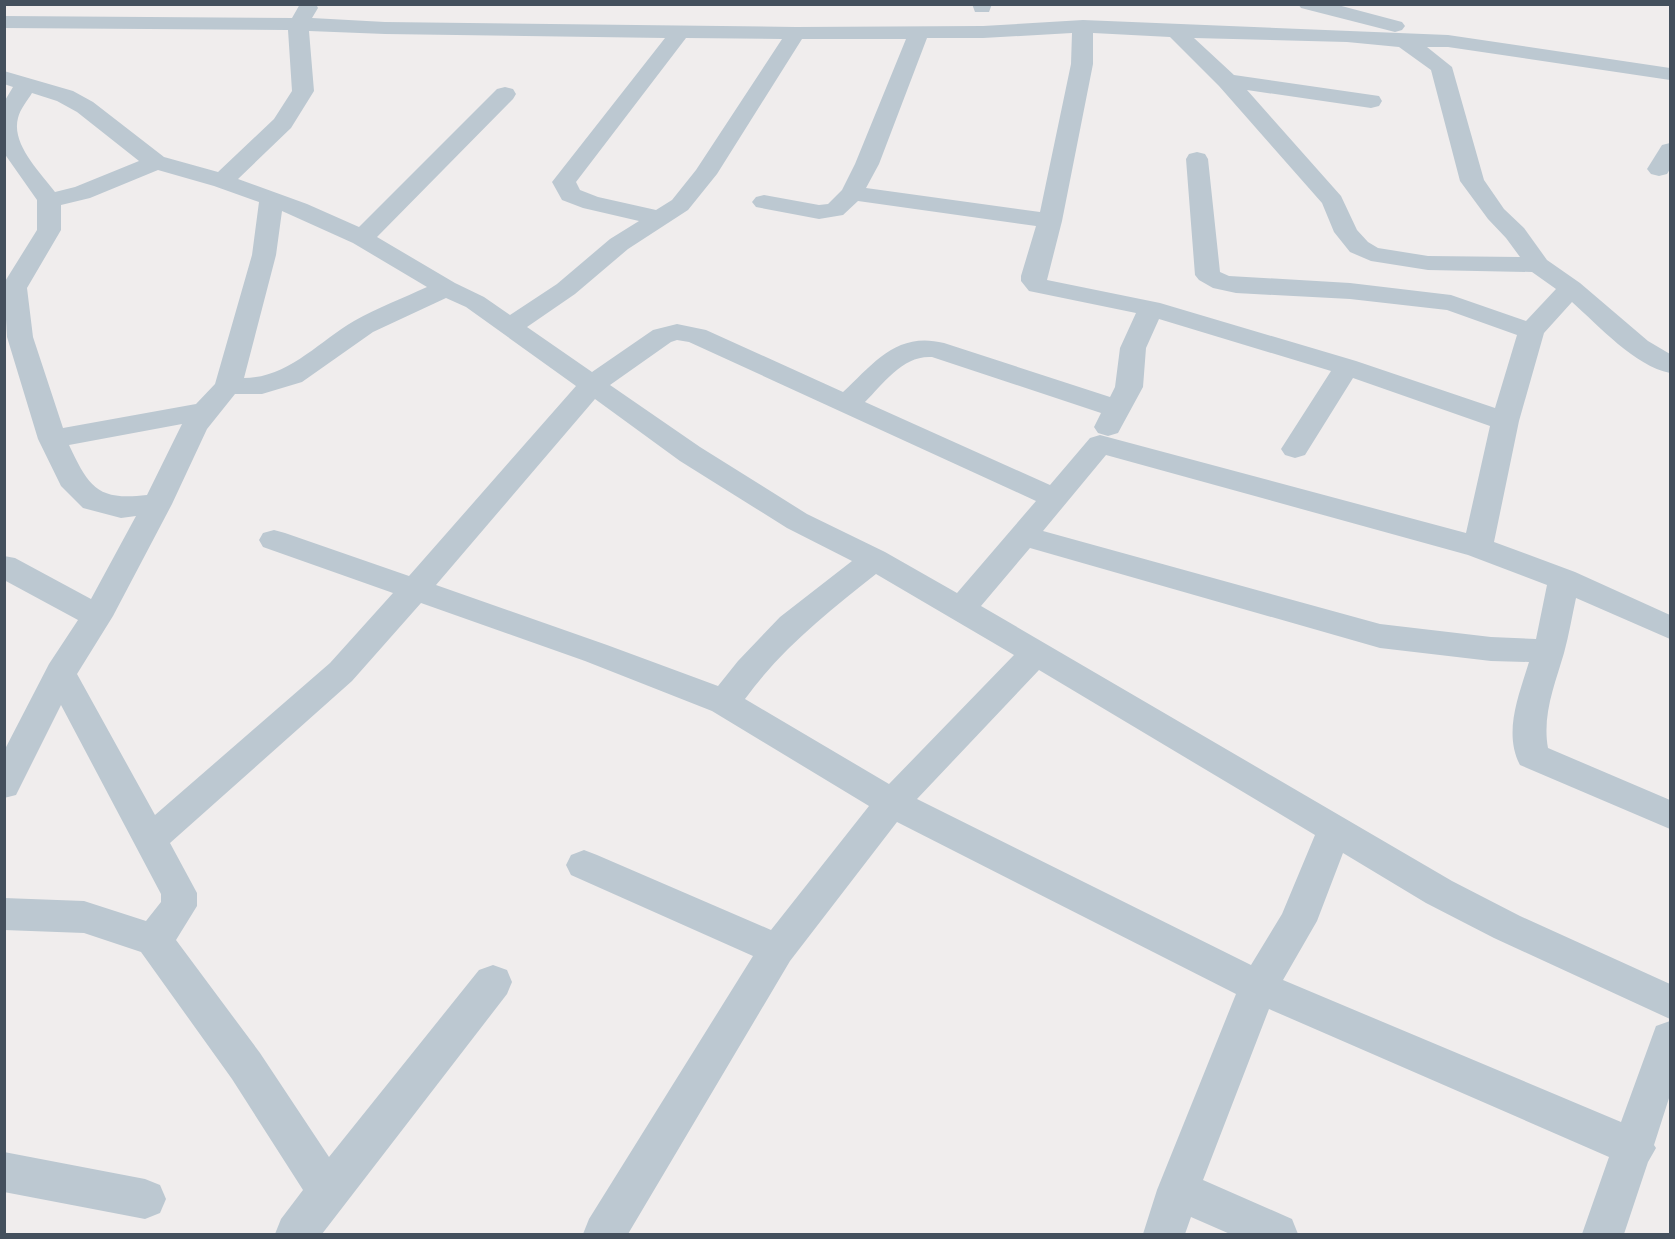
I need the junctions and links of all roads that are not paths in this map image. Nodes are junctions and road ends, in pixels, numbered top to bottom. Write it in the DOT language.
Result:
graph roads {
  1 [pos="310,4"];
  2 [pos="1308,4"];
  3 [pos="1153,11"];
  4 [pos="4,22"];
  5 [pos="297,24"];
  6 [pos="1083,26"];
  7 [pos="1169,31"];
  8 [pos="680,32"];
  9 [pos="796,33"];
  10 [pos="919,33"];
  11 [pos="1405,41"];
  12 [pos="1448,41"];
  13 [pos="1671,74"];
  14 [pos="15,81"];
  15 [pos="1227,81"];
  16 [pos="505,94"];
  17 [pos="1371,101"];
  18 [pos="6,117"];
  19 [pos="1197,159"];
  20 [pos="156,162"];
  21 [pos="222,181"];
  22 [pos="852,193"];
  23 [pos="271,199"];
  24 [pos="49,200"];
  25 [pos="764,202"];
  26 [pos="661,218"];
  27 [pos="1050,221"];
  28 [pos="362,238"];
  29 [pos="1539,265"];
  30 [pos="9,288"];
  31 [pos="446,288"];
  32 [pos="1571,288"];
  33 [pos="1151,308"];
  34 [pos="511,326"];
  35 [pos="1531,331"];
  36 [pos="1671,365"];
  37 [pos="1347,367"];
  38 [pos="592,385"];
  39 [pos="228,386"];
  40 [pos="848,403"];
  41 [pos="1117,409"];
  42 [pos="205,411"];
  43 [pos="1505,421"];
  44 [pos="52,439"];
  45 [pos="1100,444"];
  46 [pos="1295,449"];
  47 [pos="1054,498"];
  48 [pos="157,504"];
  49 [pos="1023,536"];
  50 [pos="274,540"];
  51 [pos="1478,547"];
  52 [pos="874,559"];
  53 [pos="4,566"];
  54 [pos="1564,580"];
  55 [pos="414,589"];
  56 [pos="960,610"];
  57 [pos="97,616"];
  58 [pos="1671,628"];
  59 [pos="1548,651"];
  60 [pos="1036,653"];
  61 [pos="60,673"];
  62 [pos="724,702"];
  63 [pos="4,785"];
  64 [pos="892,803"];
  65 [pos="1671,815"];
  66 [pos="1335,829"];
  67 [pos="151,839"];
  68 [pos="584,865"];
  69 [pos="4,914"];
  70 [pos="154,940"];
  71 [pos="777,950"];
  72 [pos="493,982"];
  73 [pos="1258,987"];
  74 [pos="1671,1002"];
  75 [pos="1671,1038"];
  76 [pos="1635,1148"];
  77 [pos="4,1172"];
  78 [pos="1179,1190"];
  79 [pos="328,1191"];
  80 [pos="145,1200"];
  81 [pos="296,1234"];
  82 [pos="604,1234"];
  83 [pos="1164,1234"];
  84 [pos="1277,1234"];
  85 [pos="1604,1234"];
  1 -- 5 [label="street"];
  2 -- 12 [label="street"];
  3 -- 7 [label="street"];
  4 -- 5 [label="street"];
  5 -- 8 [label="street"];
  5 -- 21 [label="street"];
  6 -- 7 [label="street"];
  6 -- 10 [label="street"];
  6 -- 27 [label="street"];
  7 -- 11 [label="street"];
  7 -- 15 [label="street"];
  8 -- 9 [label="street"];
  8 -- 26 [label="street"];
  9 -- 10 [label="street"];
  9 -- 26 [label="street"];
  10 -- 22 [label="street"];
  11 -- 12 [label="street"];
  11 -- 29 [label="street"];
  12 -- 13 [label="street"];
  14 -- 18 [label="street"];
  14 -- 20 [label="street"];
  15 -- 17 [label="street"];
  15 -- 29 [label="street"];
  16 -- 28 [label="street"];
  18 -- 24 [label="street"];
  19 -- 35 [label="street"];
  20 -- 21 [label="street"];
  20 -- 24 [label="street"];
  21 -- 23 [label="street"];
  22 -- 25 [label="street"];
  22 -- 27 [label="street"];
  23 -- 28 [label="street"];
  23 -- 39 [label="street"];
  24 -- 30 [label="street"];
  26 -- 34 [label="street"];
  27 -- 33 [label="street"];
  28 -- 31 [label="street"];
  29 -- 32 [label="street"];
  30 -- 44 [label="street"];
  31 -- 34 [label="street"];
  31 -- 39 [label="street"];
  32 -- 35 [label="street"];
  32 -- 36 [label="street"];
  33 -- 37 [label="street"];
  33 -- 41 [label="street"];
  34 -- 38 [label="street"];
  35 -- 43 [label="street"];
  37 -- 43 [label="street"];
  37 -- 46 [label="street"];
  38 -- 40 [label="street"];
  38 -- 52 [label="street"];
  38 -- 55 [label="street"];
  39 -- 42 [label="street"];
  40 -- 41 [label="street"];
  40 -- 47 [label="street"];
  41 -- 45 [label="street"];
  42 -- 44 [label="street"];
  42 -- 48 [label="street"];
  43 -- 51 [label="street"];
  44 -- 48 [label="street"];
  45 -- 47 [label="street"];
  45 -- 51 [label="street"];
  47 -- 49 [label="street"];
  48 -- 57 [label="street"];
  49 -- 56 [label="street"];
  49 -- 59 [label="street"];
  50 -- 55 [label="street"];
  51 -- 54 [label="street"];
  52 -- 56 [label="street"];
  52 -- 62 [label="street"];
  53 -- 57 [label="street"];
  54 -- 58 [label="street"];
  54 -- 59 [label="street"];
  55 -- 62 [label="street"];
  55 -- 67 [label="street"];
  56 -- 60 [label="street"];
  57 -- 61 [label="street"];
  59 -- 65 [label="street"];
  60 -- 64 [label="street"];
  60 -- 66 [label="street"];
  61 -- 63 [label="street"];
  61 -- 67 [label="street"];
  62 -- 64 [label="street"];
  64 -- 71 [label="street"];
  64 -- 73 [label="street"];
  66 -- 73 [label="street"];
  66 -- 74 [label="street"];
  67 -- 70 [label="street"];
  68 -- 71 [label="street"];
  69 -- 70 [label="street"];
  70 -- 79 [label="street"];
  71 -- 82 [label="street"];
  72 -- 79 [label="street"];
  73 -- 76 [label="street"];
  73 -- 78 [label="street"];
  75 -- 76 [label="street"];
  76 -- 85 [label="street"];
  77 -- 80 [label="street"];
  78 -- 83 [label="street"];
  78 -- 84 [label="street"];
  79 -- 81 [label="street"];
}
